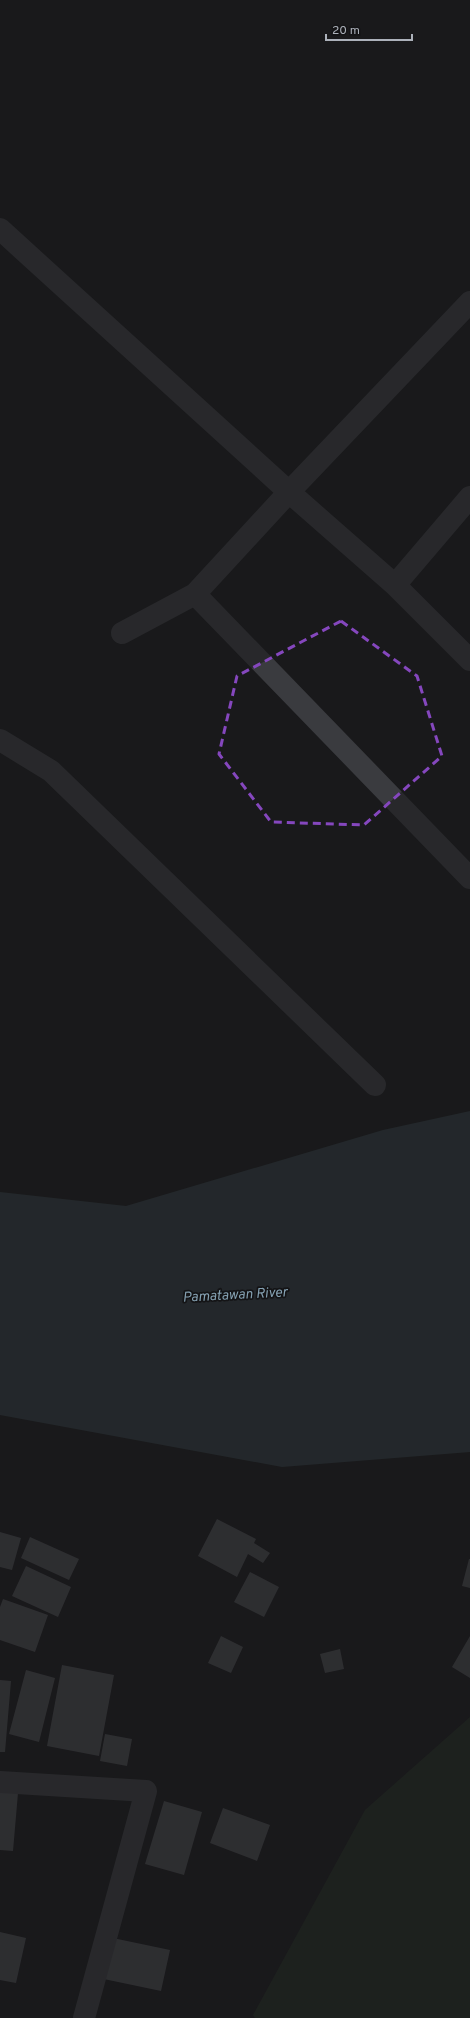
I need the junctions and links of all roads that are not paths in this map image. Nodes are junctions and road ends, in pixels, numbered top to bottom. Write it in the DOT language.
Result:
graph roads {
  1 [pos="0,229"];
  2 [pos="470,302"];
  3 [pos="289,492"];
  4 [pos="470,497"];
  5 [pos="395,585"];
  6 [pos="195,594"];
  7 [pos="122,633"];
  8 [pos="470,660"];
  9 [pos="0,740"];
  10 [pos="470,878"];
  11 [pos="375,1085"];
  12 [pos="0,1782"];
  13 [pos="84,2018"];
  1 -- 3 [label="street"];
  2 -- 3 [label="street"];
  3 -- 5 [label="street"];
  3 -- 6 [label="street"];
  4 -- 5 [label="street"];
  5 -- 8 [label="street"];
  6 -- 7 [label="street"];
  6 -- 10 [label="street"];
  9 -- 11 [label="street"];
  12 -- 13 [label="street"];
}
